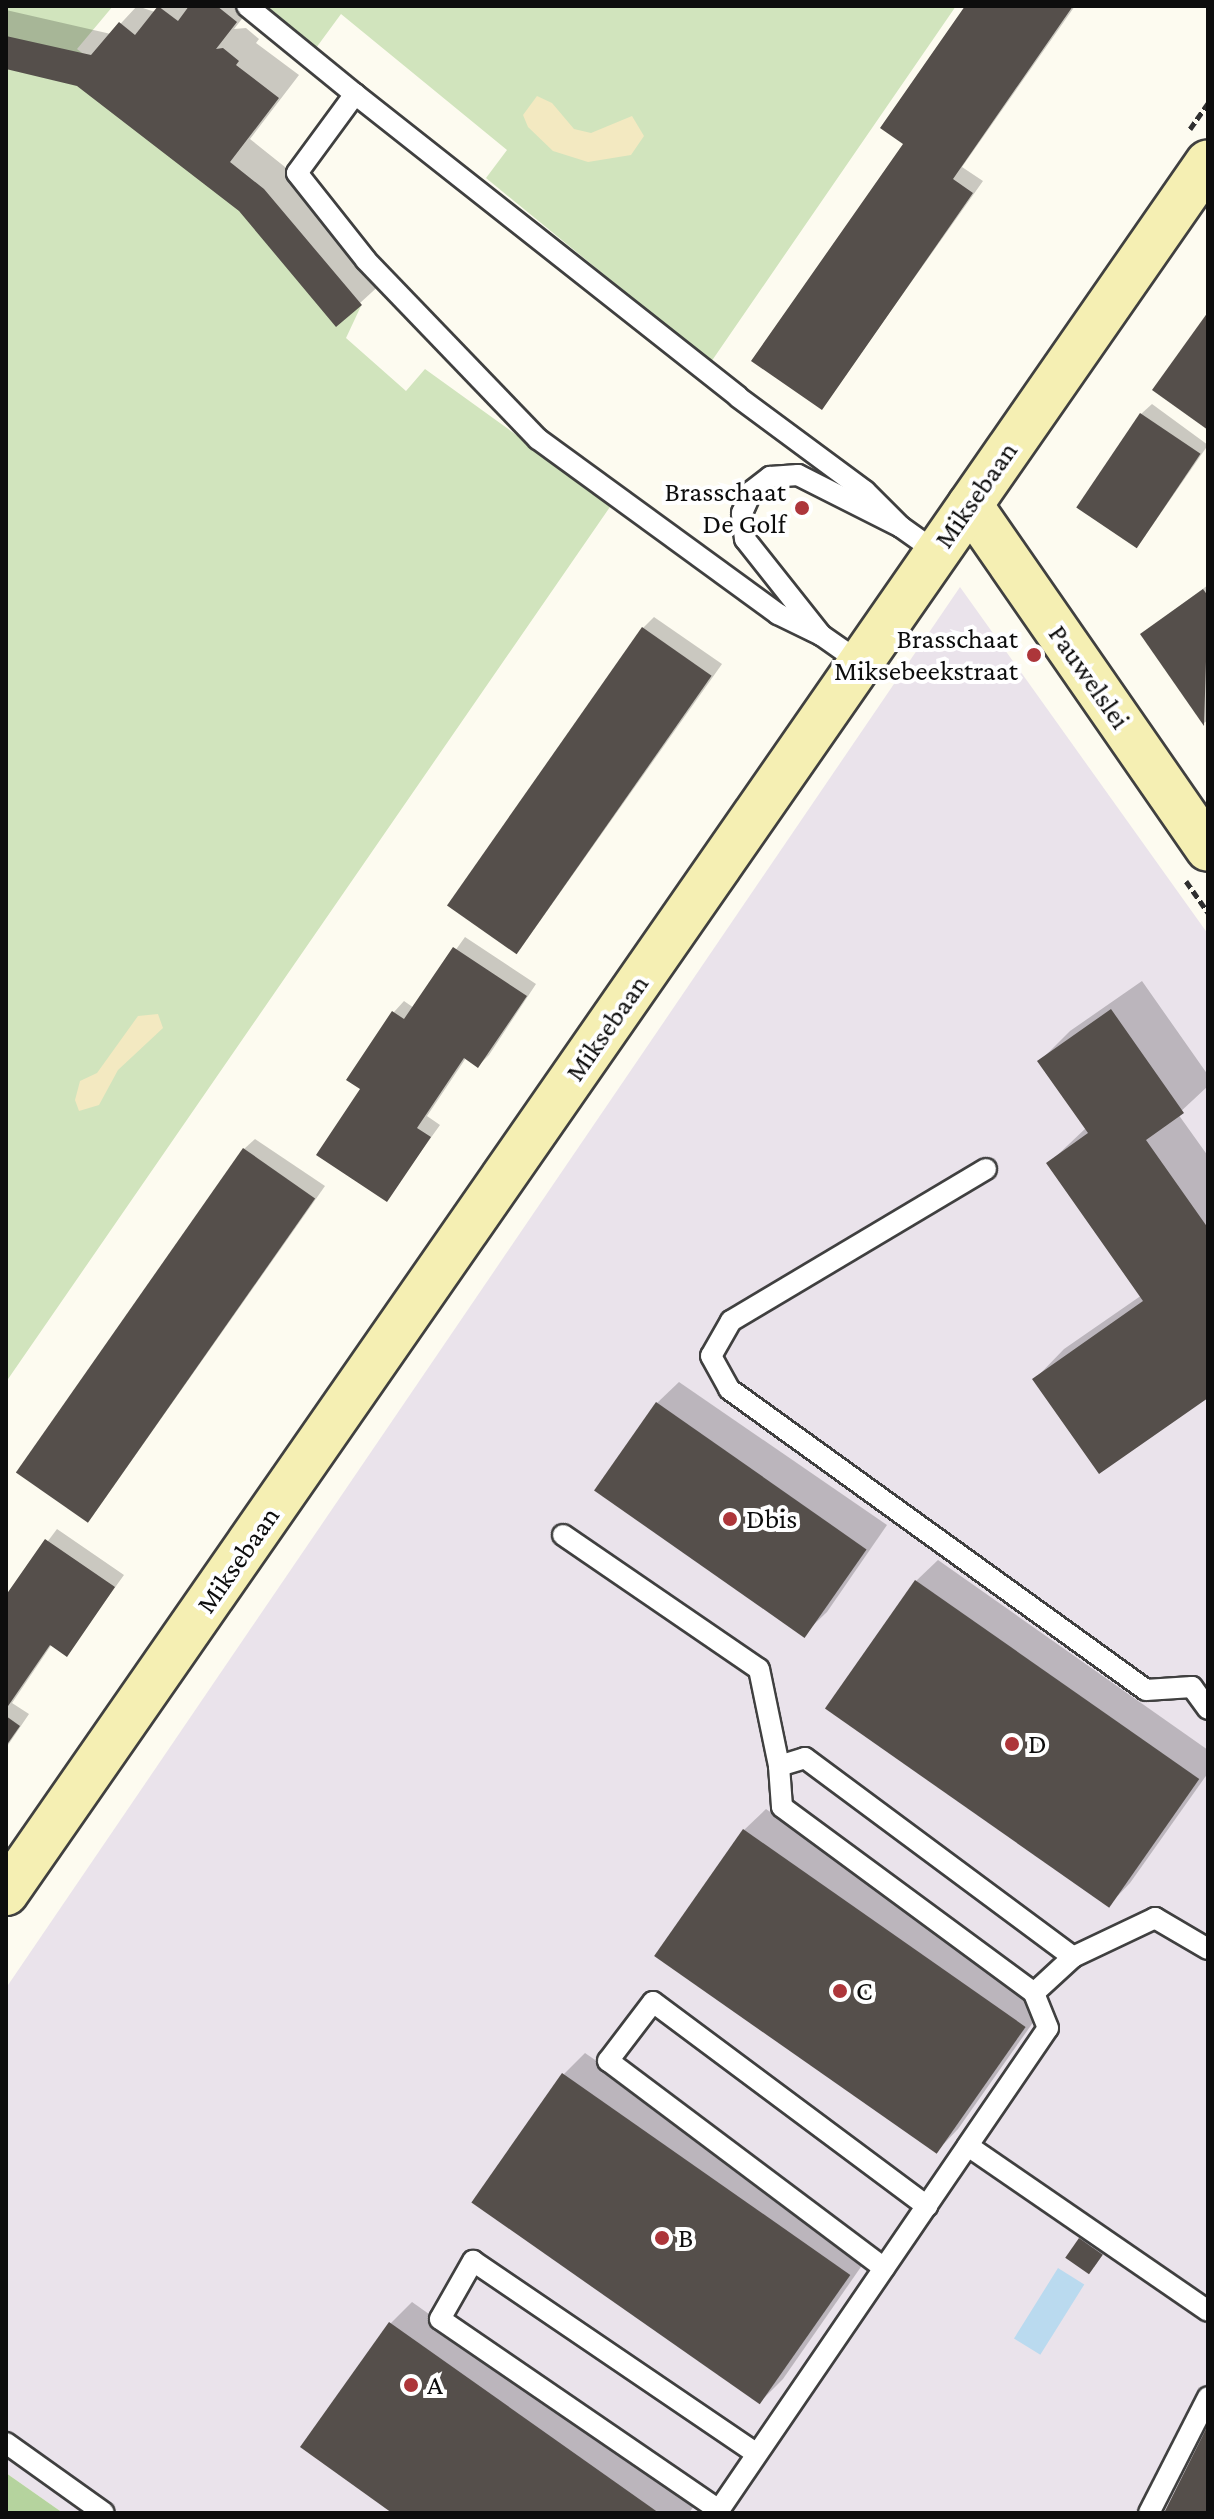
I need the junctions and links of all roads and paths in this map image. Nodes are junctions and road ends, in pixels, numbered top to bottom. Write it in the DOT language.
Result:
graph roads {
  1 [pos="247,6"];
  2 [pos="355,94"];
  3 [pos="1208,162"];
  4 [pos="970,505"];
  5 [pos="901,527"];
  6 [pos="936,552"];
  7 [pos="821,635"];
  8 [pos="861,663"];
  9 [pos="1208,849"];
  10 [pos="986,1169"];
  11 [pos="563,1535"];
  12 [pos="1208,1709"];
  13 [pos="779,1766"];
  14 [pos="6,1893"];
  15 [pos="1208,1949"];
  16 [pos="1073,1957"];
  17 [pos="1034,1993"];
  18 [pos="968,2146"];
  19 [pos="927,2206"];
  20 [pos="884,2268"];
  21 [pos="1208,2311"];
  22 [pos="1208,2397"];
  23 [pos="6,2443"];
  24 [pos="757,2454"];
  25 [pos="718,2512"];
  26 [pos="104,2513"];
  27 [pos="1149,2513"];
  1 -- 2 [label="lane"];
  2 -- 5 [label="lane"];
  2 -- 7 [label="lane"];
  3 -- 4 [label="street, Miksebaan"];
  4 -- 6 [label="street, Miksebaan"];
  4 -- 9 [label="street, Pauwelslei"];
  5 -- 6 [label="lane"];
  5 -- 7 [label="lane"];
  6 -- 8 [label="street, Miksebaan"];
  7 -- 8 [label="lane"];
  8 -- 14 [label="street, Miksebaan"];
  10 -- 12 [label="lane"];
  11 -- 13 [label="lane"];
  13 -- 16 [label="lane"];
  13 -- 17 [label="lane"];
  15 -- 16 [label="lane"];
  16 -- 17 [label="lane"];
  17 -- 18 [label="lane"];
  18 -- 19 [label="lane"];
  18 -- 21 [label="lane"];
  19 -- 20 [label="lane"];
  19 -- 20 [label="lane"];
  20 -- 24 [label="lane"];
  22 -- 27 [label="lane"];
  23 -- 26 [label="lane"];
  24 -- 25 [label="lane"];
  24 -- 25 [label="lane"];
}
